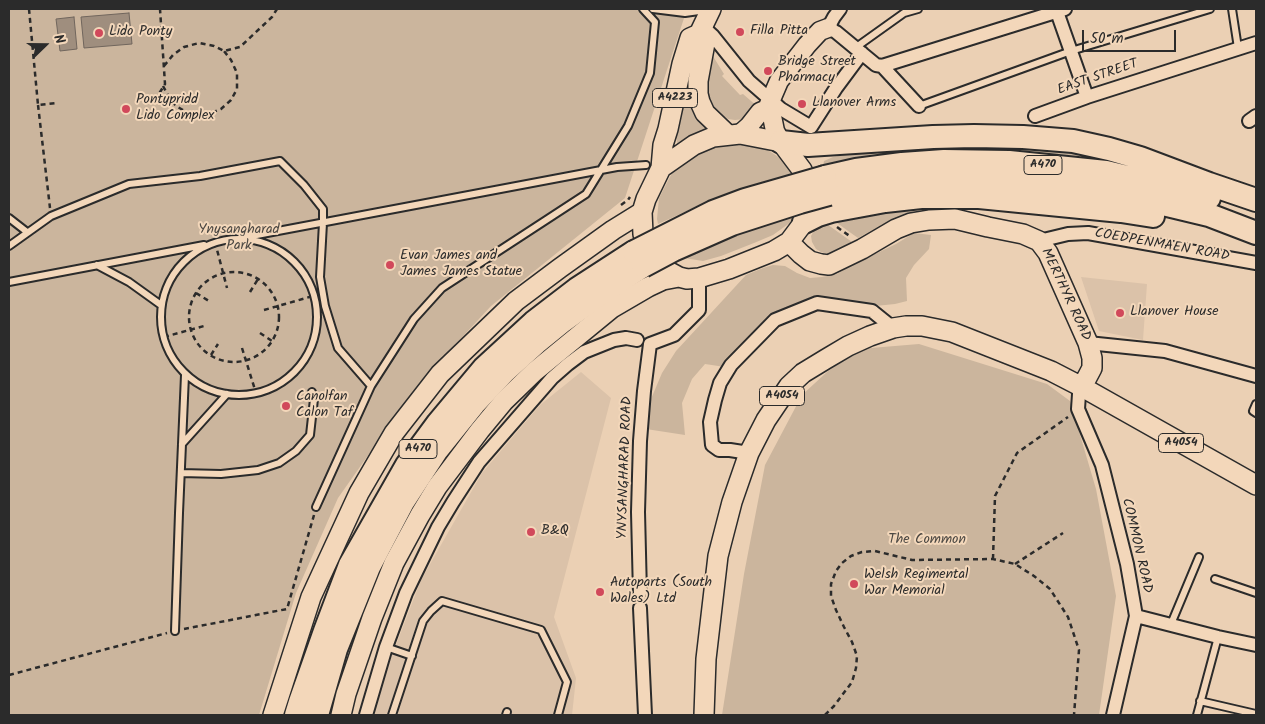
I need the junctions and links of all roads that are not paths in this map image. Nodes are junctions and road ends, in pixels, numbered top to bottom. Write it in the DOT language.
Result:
graph roads {
  1 [pos="643,9"];
  2 [pos="653,9"];
  3 [pos="840,9"];
  4 [pos="918,9"];
  5 [pos="1210,9"];
  6 [pos="1232,9"];
  7 [pos="1059,10"];
  8 [pos="706,20"];
  9 [pos="828,28"];
  10 [pos="1256,42"];
  11 [pos="1238,48"];
  12 [pos="858,51"];
  13 [pos="1071,51"];
  14 [pos="887,65"];
  15 [pos="1087,97"];
  16 [pos="769,105"];
  17 [pos="919,106"];
  18 [pos="1035,116"];
  19 [pos="734,134"];
  20 [pos="781,142"];
  21 [pos="653,166"];
  22 [pos="600,170"];
  23 [pos="827,185"];
  24 [pos="1256,200"];
  25 [pos="642,212"];
  26 [pos="1256,214"];
  27 [pos="1209,215"];
  28 [pos="9,218"];
  29 [pos="323,222"];
  30 [pos="804,222"];
  31 [pos="27,232"];
  32 [pos="1256,233"];
  33 [pos="240,238"];
  34 [pos="1039,241"];
  35 [pos="789,242"];
  36 [pos="207,244"];
  37 [pos="9,246"];
  38 [pos="638,259"];
  39 [pos="1256,263"];
  40 [pos="97,265"];
  41 [pos="679,277"];
  42 [pos="699,278"];
  43 [pos="9,282"];
  44 [pos="161,305"];
  45 [pos="893,328"];
  46 [pos="637,340"];
  47 [pos="1088,343"];
  48 [pos="650,344"];
  49 [pos="186,374"];
  50 [pos="1256,376"];
  51 [pos="370,386"];
  52 [pos="1082,386"];
  53 [pos="312,392"];
  54 [pos="227,394"];
  55 [pos="1256,404"];
  56 [pos="1256,413"];
  57 [pos="182,444"];
  58 [pos="749,453"];
  59 [pos="180,473"];
  60 [pos="1256,485"];
  61 [pos="316,507"];
  62 [pos="1199,557"];
  63 [pos="1216,579"];
  64 [pos="1256,592"];
  65 [pos="640,594"];
  66 [pos="640,608"];
  67 [pos="1136,616"];
  68 [pos="1171,624"];
  69 [pos="175,631"];
  70 [pos="1218,637"];
  71 [pos="1256,645"];
  72 [pos="386,647"];
  73 [pos="412,656"];
  74 [pos="1200,700"];
  75 [pos="1256,714"];
  76 [pos="273,715"];
  77 [pos="296,715"];
  78 [pos="317,715"];
  79 [pos="341,715"];
  80 [pos="366,715"];
  81 [pos="392,715"];
  82 [pos="558,715"];
  83 [pos="645,715"];
  84 [pos="704,715"];
  85 [pos="1113,715"];
  86 [pos="1197,715"];
  1 -- 22 [label="lane"];
  2 -- 8 [label="lane"];
  3 -- 9 [label="street"];
  4 -- 12 [label="lane"];
  5 -- 13 [label="lane"];
  6 -- 11 [label="lane"];
  7 -- 13 [label="street"];
  7 -- 14 [label="street"];
  8 -- 16 [label="street"];
  8 -- 19 [label="main road, A4223"];
  8 -- 21 [label="main road, A4223"];
  9 -- 12 [label="street"];
  9 -- 16 [label="street"];
  10 -- 11 [label="street, EAST STREET"];
  11 -- 15 [label="street, EAST STREET"];
  12 -- 14 [label="street"];
  12 -- 16 [label="street"];
  13 -- 15 [label="street"];
  13 -- 17 [label="lane"];
  14 -- 17 [label="street"];
  15 -- 18 [label="street, EAST STREET"];
  16 -- 19 [label="street"];
  16 -- 20 [label="street"];
  19 -- 20 [label="main road"];
  19 -- 21 [label="main road"];
  20 -- 24 [label="highway"];
  20 -- 30 [label="main road"];
  21 -- 22 [label="lane"];
  21 -- 25 [label="main road"];
  22 -- 29 [label="lane"];
  22 -- 51 [label="lane"];
  23 -- 26 [label="highway, A470"];
  23 -- 27 [label="highway, A470"];
  23 -- 38 [label="highway, A470, bridge"];
  25 -- 41 [label="main road"];
  25 -- 76 [label="main road"];
  27 -- 30 [label="highway"];
  27 -- 32 [label="highway, A470"];
  28 -- 31 [label="lane"];
  29 -- 31 [label="lane"];
  29 -- 33 [label="lane"];
  29 -- 51 [label="lane"];
  30 -- 35 [label="main road"];
  31 -- 37 [label="lane"];
  33 -- 36 [label="lane"];
  33 -- 54 [label="lane"];
  34 -- 35 [label="main road"];
  34 -- 39 [label="street, COEDPENMAEN ROAD"];
  34 -- 47 [label="main road, MERTHYR ROAD"];
  35 -- 42 [label="main road"];
  36 -- 40 [label="lane"];
  36 -- 44 [label="lane"];
  38 -- 77 [label="highway, A470"];
  38 -- 78 [label="highway, A470"];
  40 -- 43 [label="lane"];
  40 -- 44 [label="lane"];
  41 -- 42 [label="main road"];
  41 -- 79 [label="main road"];
  42 -- 48 [label="street"];
  44 -- 49 [label="lane"];
  45 -- 52 [label="main road, A4054"];
  45 -- 58 [label="main road, A4054"];
  45 -- 58 [label="street"];
  46 -- 48 [label="lane"];
  46 -- 72 [label="street"];
  47 -- 50 [label="street"];
  47 -- 52 [label="main road, MERTHYR ROAD"];
  48 -- 65 [label="street, YNYSANGHARAD ROAD"];
  49 -- 54 [label="lane"];
  49 -- 57 [label="lane"];
  51 -- 61 [label="lane"];
  52 -- 60 [label="main road, A4054"];
  52 -- 67 [label="street, COMMON ROAD"];
  53 -- 59 [label="lane"];
  54 -- 57 [label="lane"];
  55 -- 56 [label="lane"];
  57 -- 59 [label="lane"];
  58 -- 84 [label="main road, A4054"];
  59 -- 69 [label="lane"];
  62 -- 68 [label="lane"];
  63 -- 64 [label="lane"];
  66 -- 83 [label="street"];
  67 -- 68 [label="street"];
  67 -- 85 [label="street, COMMON ROAD"];
  68 -- 70 [label="street"];
  70 -- 71 [label="street"];
  70 -- 74 [label="lane"];
  72 -- 73 [label="lane"];
  72 -- 80 [label="street"];
  73 -- 81 [label="lane"];
  73 -- 82 [label="lane"];
  74 -- 75 [label="lane"];
  74 -- 86 [label="lane"];
}
